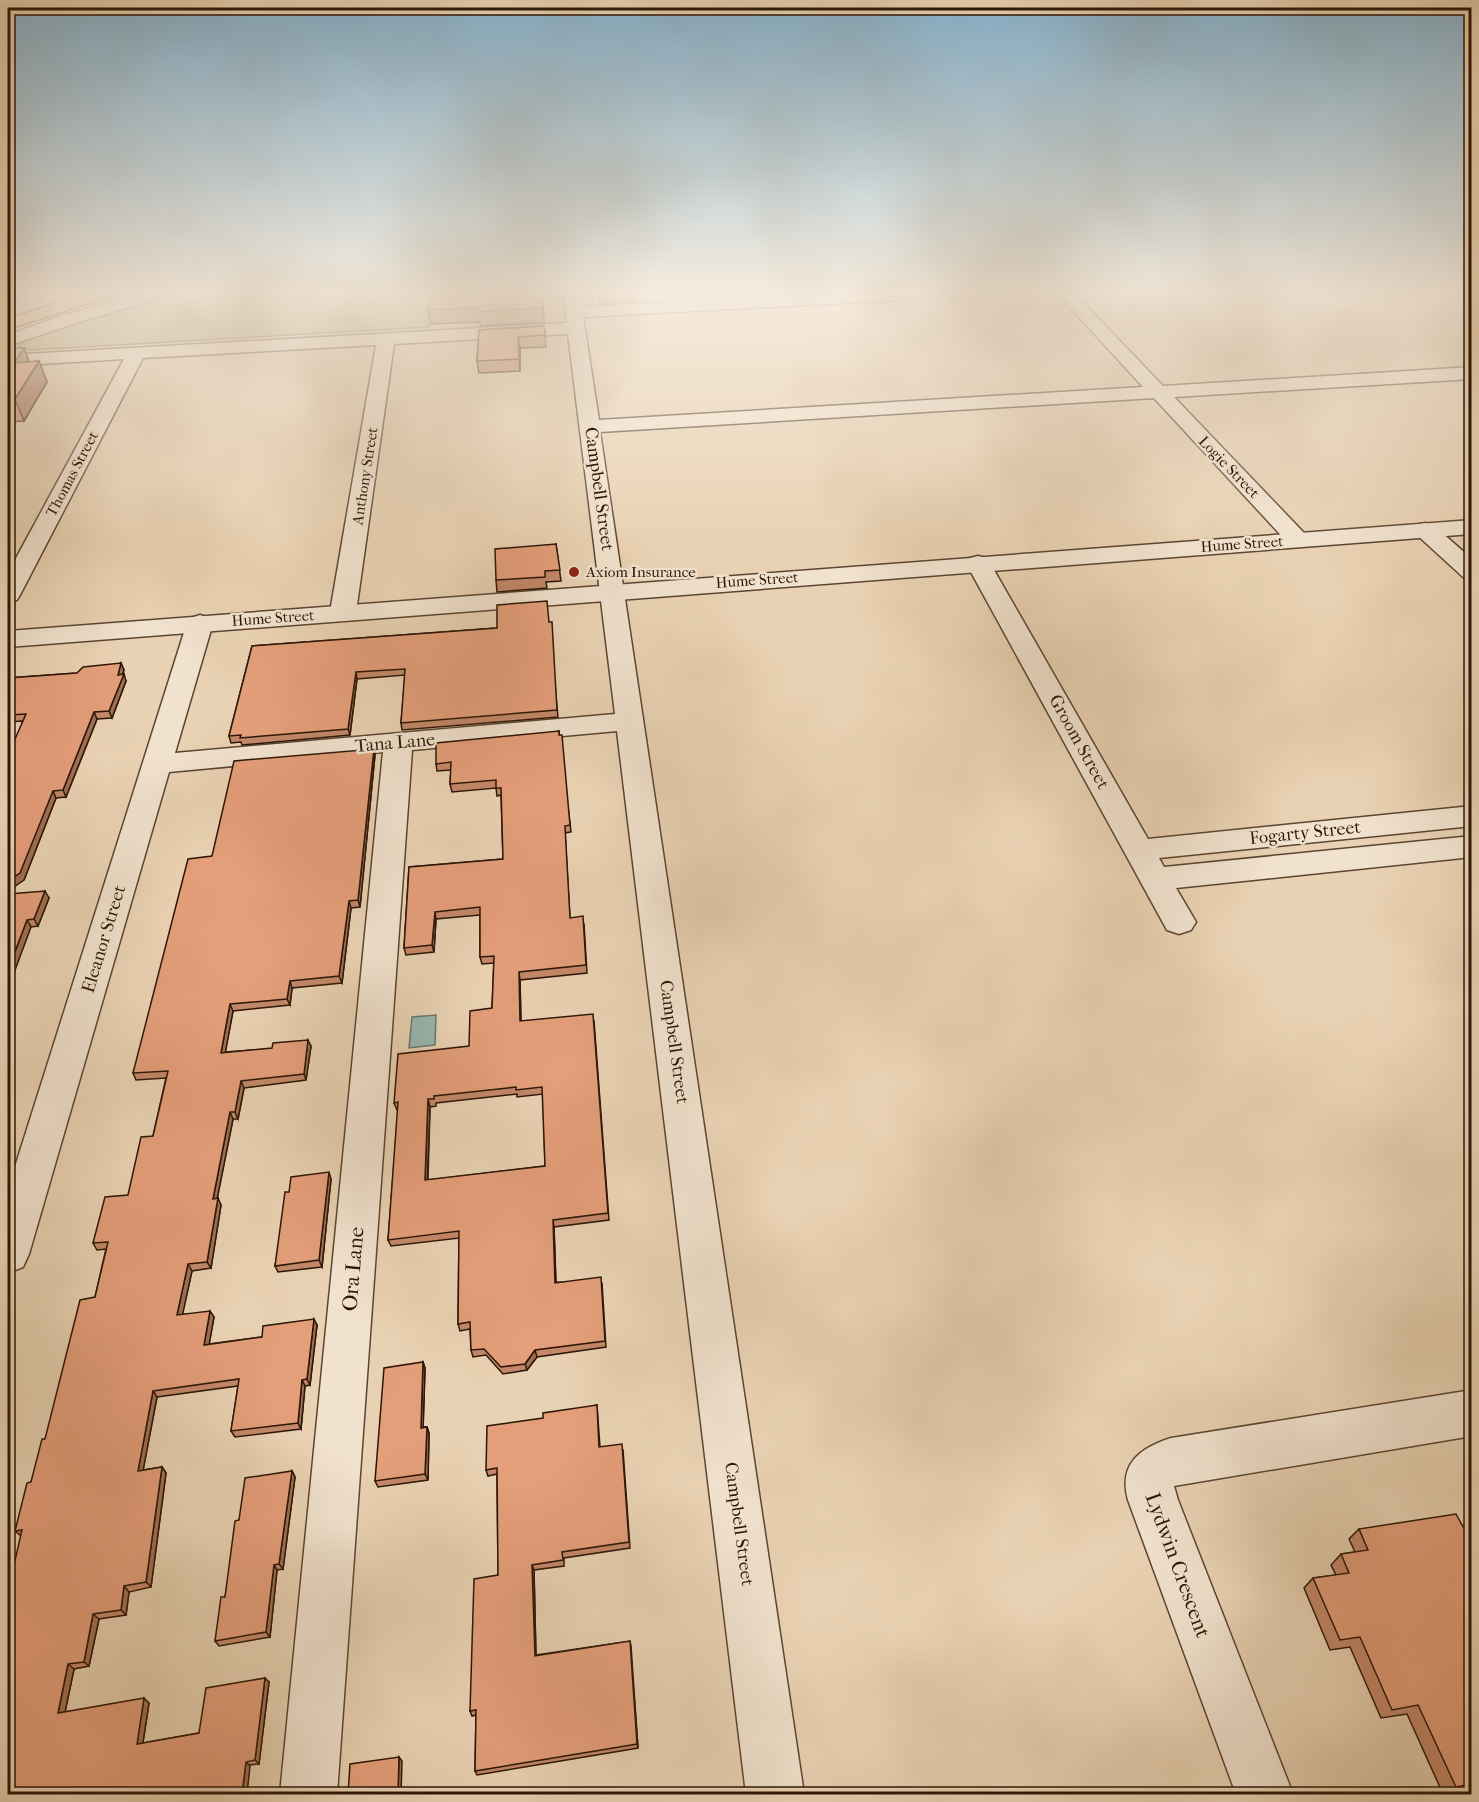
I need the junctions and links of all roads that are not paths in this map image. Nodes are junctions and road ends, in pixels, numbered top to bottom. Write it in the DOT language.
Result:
graph roads {
  1 [pos="125,374"];
  2 [pos="381,374"];
  3 [pos="583,374"];
  4 [pos="1140,374"];
  5 [pos="1454,374"];
  6 [pos="1157,392"];
  7 [pos="590,427"];
  8 [pos="1472,527"];
  9 [pos="1425,530"];
  10 [pos="1298,540"];
  11 [pos="978,564"];
  12 [pos="1472,572"];
  13 [pos="613,591"];
  14 [pos="8,596"];
  15 [pos="343,612"];
  16 [pos="200,623"];
  17 [pos="8,639"];
  18 [pos="631,722"];
  19 [pos="398,743"];
  20 [pos="158,764"];
  21 [pos="1472,816"];
  22 [pos="1472,846"];
  23 [pos="1139,850"];
  24 [pos="1155,879"];
  25 [pos="1179,922"];
  26 [pos="8,1254"];
  27 [pos="1472,1413"];
  28 [pos="308,1794"];
  29 [pos="775,1794"];
  30 [pos="1264,1794"];
  1 -- 14 [label="street, Thomas Street"];
  2 -- 15 [label="street, Anthony Street"];
  3 -- 7 [label="street, Campbell Street"];
  4 -- 6 [label="street, Logie Street"];
  5 -- 6 [label="street"];
  6 -- 7 [label="street"];
  6 -- 10 [label="street, Logie Street"];
  7 -- 13 [label="street, Campbell Street"];
  8 -- 9 [label="street, Hume Street"];
  9 -- 10 [label="street, Hume Street"];
  9 -- 12 [label="street"];
  10 -- 11 [label="street, Hume Street"];
  11 -- 13 [label="street, Hume Street"];
  11 -- 23 [label="street, Groom Street"];
  13 -- 15 [label="street, Hume Street"];
  13 -- 18 [label="street, Campbell Street"];
  15 -- 16 [label="street, Hume Street"];
  16 -- 17 [label="street, Hume Street"];
  16 -- 20 [label="street, Eleanor Street"];
  18 -- 19 [label="street, Tana Lane"];
  18 -- 29 [label="street, Campbell Street"];
  19 -- 20 [label="street, Tana Lane"];
  19 -- 28 [label="street, Ora Lane"];
  20 -- 26 [label="street, Eleanor Street"];
  21 -- 23 [label="street, Fogarty Street"];
  22 -- 24 [label="street, Fogarty Street"];
  23 -- 24 [label="street, Groom Street"];
  24 -- 25 [label="street, Groom Street"];
  27 -- 30 [label="street, Lydwin Crescent"];
}
